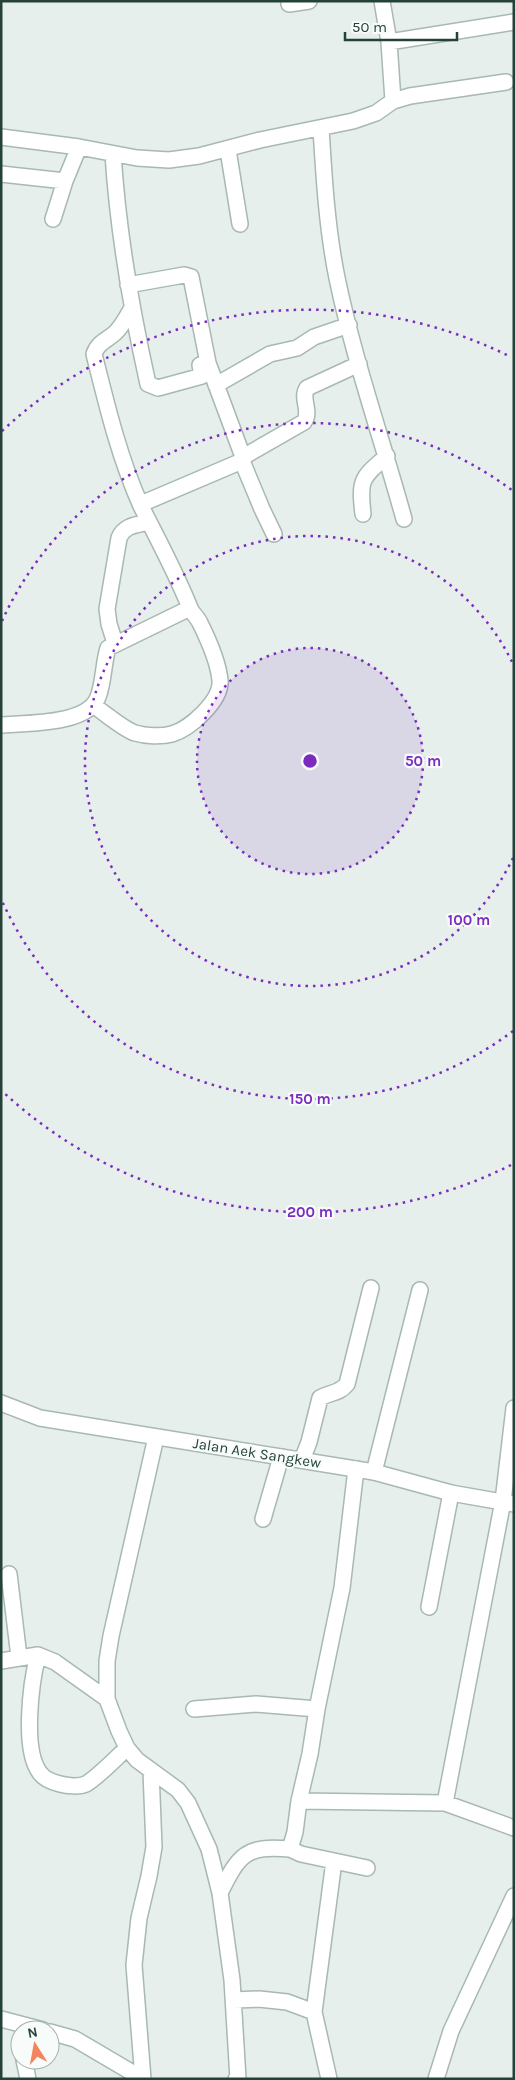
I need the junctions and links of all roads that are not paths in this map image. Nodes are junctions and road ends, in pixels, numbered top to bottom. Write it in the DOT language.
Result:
graph roads {
  1 [pos="309,1"];
  2 [pos="382,1"];
  3 [pos="289,4"];
  4 [pos="514,22"];
  5 [pos="388,42"];
  6 [pos="506,82"];
  7 [pos="393,101"];
  8 [pos="321,128"];
  9 [pos="1,137"];
  10 [pos="79,147"];
  11 [pos="228,150"];
  12 [pos="113,154"];
  13 [pos="1,174"];
  14 [pos="65,181"];
  15 [pos="53,219"];
  16 [pos="240,224"];
  17 [pos="128,285"];
  18 [pos="132,308"];
  19 [pos="349,325"];
  20 [pos="208,363"];
  21 [pos="359,364"];
  22 [pos="216,385"];
  23 [pos="387,456"];
  24 [pos="242,459"];
  25 [pos="141,504"];
  26 [pos="363,514"];
  27 [pos="404,519"];
  28 [pos="150,522"];
  29 [pos="274,534"];
  30 [pos="190,608"];
  31 [pos="115,643"];
  32 [pos="94,706"];
  33 [pos="1,725"];
  34 [pos="371,1288"];
  35 [pos="420,1290"];
  36 [pos="1,1403"];
  37 [pos="514,1408"];
  38 [pos="156,1437"];
  39 [pos="281,1457"];
  40 [pos="302,1460"];
  41 [pos="356,1469"];
  42 [pos="374,1472"];
  43 [pos="451,1493"];
  44 [pos="509,1502"];
  45 [pos="263,1520"];
  46 [pos="8,1574"];
  47 [pos="429,1607"];
  48 [pos="38,1655"];
  49 [pos="19,1657"];
  50 [pos="1,1661"];
  51 [pos="107,1699"];
  52 [pos="317,1709"];
  53 [pos="194,1710"];
  54 [pos="127,1748"];
  55 [pos="151,1771"];
  56 [pos="299,1801"];
  57 [pos="445,1803"];
  58 [pos="514,1828"];
  59 [pos="290,1849"];
  60 [pos="334,1861"];
  61 [pos="367,1868"];
  62 [pos="220,1893"];
  63 [pos="514,1896"];
  64 [pos="234,2000"];
  65 [pos="314,2012"];
  66 [pos="60,2035"];
  67 [pos="143,2079"];
  68 [pos="236,2079"];
  69 [pos="329,2079"];
  70 [pos="436,2079"];
  1 -- 3 [label="street"];
  2 -- 5 [label="street"];
  4 -- 5 [label="street"];
  5 -- 7 [label="street"];
  6 -- 7 [label="street"];
  7 -- 8 [label="street"];
  8 -- 11 [label="street"];
  8 -- 19 [label="street"];
  9 -- 10 [label="street"];
  10 -- 12 [label="street"];
  10 -- 14 [label="street"];
  11 -- 12 [label="street"];
  11 -- 16 [label="street"];
  12 -- 17 [label="street"];
  13 -- 14 [label="street"];
  14 -- 15 [label="street"];
  17 -- 18 [label="street"];
  17 -- 20 [label="street"];
  18 -- 20 [label="street"];
  18 -- 25 [label="street"];
  19 -- 21 [label="street"];
  19 -- 22 [label="street"];
  20 -- 22 [label="street"];
  21 -- 23 [label="street"];
  21 -- 24 [label="street"];
  22 -- 24 [label="street"];
  23 -- 26 [label="street"];
  23 -- 27 [label="street"];
  24 -- 25 [label="street"];
  24 -- 29 [label="street"];
  25 -- 28 [label="street"];
  28 -- 30 [label="street"];
  28 -- 31 [label="street"];
  30 -- 31 [label="street"];
  30 -- 32 [label="street"];
  31 -- 32 [label="street"];
  32 -- 33 [label="street"];
  34 -- 40 [label="street"];
  35 -- 42 [label="street"];
  36 -- 38 [label="street, Jalan Aek Sangkew"];
  37 -- 44 [label="street"];
  38 -- 39 [label="street, Jalan Aek Sangkew"];
  38 -- 51 [label="street"];
  39 -- 40 [label="street, Jalan Aek Sangkew"];
  39 -- 45 [label="street"];
  40 -- 41 [label="street, Jalan Aek Sangkew"];
  41 -- 42 [label="street, Jalan Aek Sangkew"];
  41 -- 52 [label="street"];
  42 -- 43 [label="street, Jalan Aek Sangkew"];
  43 -- 44 [label="street, Jalan Aek Sangkew"];
  43 -- 47 [label="street"];
  44 -- 57 [label="street"];
  46 -- 49 [label="street"];
  48 -- 49 [label="street"];
  48 -- 51 [label="street"];
  48 -- 54 [label="street"];
  49 -- 50 [label="street"];
  51 -- 54 [label="street"];
  52 -- 53 [label="street"];
  52 -- 56 [label="street"];
  54 -- 55 [label="street"];
  55 -- 62 [label="street"];
  55 -- 67 [label="street"];
  56 -- 57 [label="street"];
  56 -- 59 [label="street"];
  57 -- 58 [label="street"];
  59 -- 60 [label="street"];
  59 -- 62 [label="street"];
  60 -- 61 [label="street"];
  60 -- 65 [label="street"];
  62 -- 64 [label="street"];
  63 -- 70 [label="street"];
  64 -- 65 [label="street"];
  64 -- 68 [label="street"];
  65 -- 69 [label="street"];
  66 -- 67 [label="street"];
}
